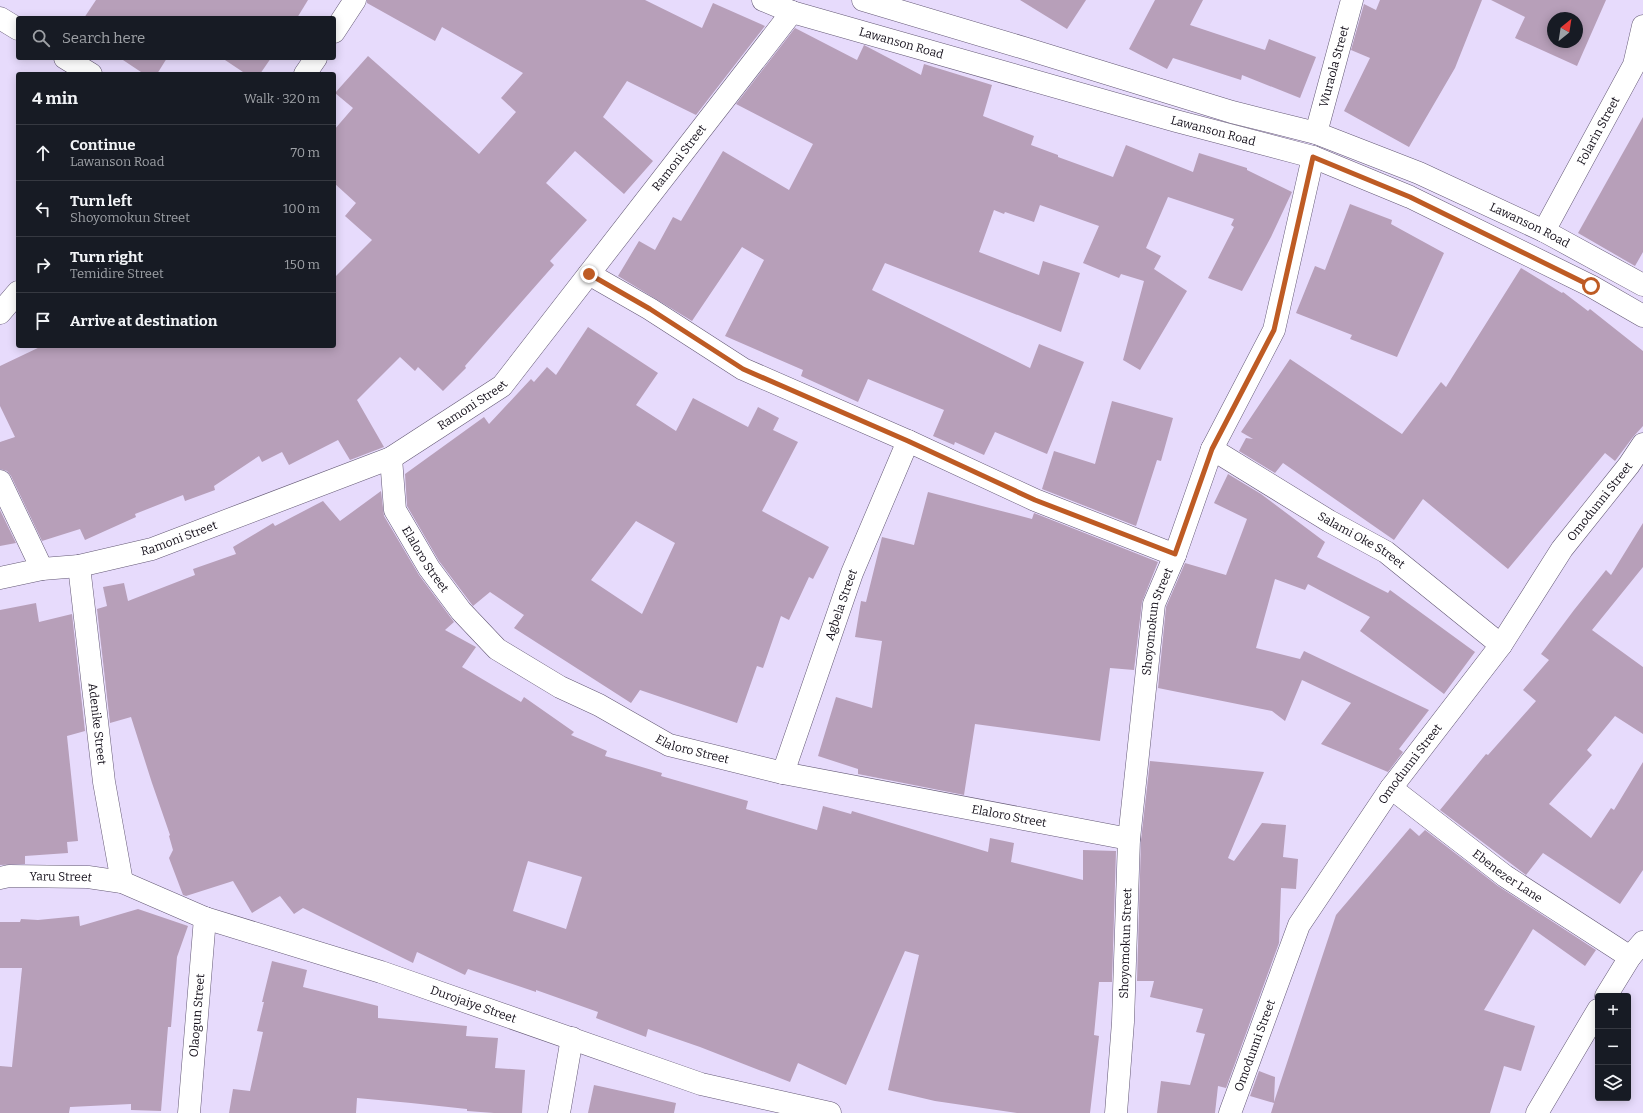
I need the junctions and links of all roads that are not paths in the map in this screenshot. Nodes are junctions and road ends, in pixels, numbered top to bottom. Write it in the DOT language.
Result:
graph roads {
  1 [pos="355,0"];
  2 [pos="763,0"];
  3 [pos="863,0"];
  4 [pos="1352,0"];
  5 [pos="792,12"];
  6 [pos="0,18"];
  7 [pos="1643,26"];
  8 [pos="16,28"];
  9 [pos="336,29"];
  10 [pos="68,60"];
  11 [pos="315,60"];
  12 [pos="88,72"];
  13 [pos="307,72"];
  14 [pos="1316,133"];
  15 [pos="1313,157"];
  16 [pos="1544,231"];
  17 [pos="589,274"];
  18 [pos="1643,285"];
  19 [pos="16,294"];
  20 [pos="0,313"];
  21 [pos="1643,316"];
  22 [pos="908,441"];
  23 [pos="1643,444"];
  24 [pos="1212,449"];
  25 [pos="391,458"];
  26 [pos="0,481"];
  27 [pos="1175,554"];
  28 [pos="79,566"];
  29 [pos="42,569"];
  30 [pos="0,578"];
  31 [pos="1501,645"];
  32 [pos="783,773"];
  33 [pos="1391,788"];
  34 [pos="1129,839"];
  35 [pos="0,878"];
  36 [pos="122,882"];
  37 [pos="205,918"];
  38 [pos="1636,950"];
  39 [pos="1608,993"];
  40 [pos="1595,1015"];
  41 [pos="572,1038"];
  42 [pos="189,1113"];
  43 [pos="559,1113"];
  44 [pos="830,1113"];
  45 [pos="1116,1113"];
  46 [pos="1230,1113"];
  47 [pos="1537,1113"];
  1 -- 9 [label="street"];
  2 -- 5 [label="street, Lawanson Road"];
  3 -- 14 [label="street, Lawanson Road"];
  4 -- 14 [label="street, Wuraola Street"];
  5 -- 15 [label="street, Lawanson Road"];
  5 -- 17 [label="street, Ramoni Street"];
  6 -- 8 [label="street"];
  7 -- 16 [label="street, Folarin Street"];
  10 -- 12 [label="street"];
  11 -- 13 [label="street"];
  14 -- 16 [label="street, Lawanson Road"];
  15 -- 21 [label="street, Lawanson Road"];
  15 -- 24 [label="street, Shoyomokun Street"];
  16 -- 18 [label="street, Lawanson Road"];
  17 -- 22 [label="street"];
  17 -- 25 [label="street, Ramoni Street"];
  19 -- 20 [label="street"];
  22 -- 27 [label="street"];
  22 -- 32 [label="street, Agbela Street"];
  23 -- 31 [label="street, Omodunni Street"];
  24 -- 27 [label="street, Shoyomokun Street"];
  24 -- 31 [label="street, Salami Oke Street"];
  25 -- 28 [label="street, Ramoni Street"];
  25 -- 32 [label="street, Elaloro Street"];
  26 -- 29 [label="street"];
  27 -- 34 [label="street, Shoyomokun Street"];
  28 -- 29 [label="street, Ramoni Street"];
  28 -- 36 [label="street, Adenike Street"];
  29 -- 30 [label="street, Ramoni Street"];
  31 -- 33 [label="street, Omodunni Street"];
  32 -- 34 [label="street, Elaloro Street"];
  33 -- 38 [label="street, Ebenezer Lane"];
  33 -- 46 [label="street, Omodunni Street"];
  34 -- 45 [label="street, Shoyomokun Street"];
  35 -- 36 [label="street, Yaru Street"];
  36 -- 37 [label="street, Durojaiye Street"];
  37 -- 41 [label="street, Durojaiye Street"];
  37 -- 42 [label="street, Olaogun Street"];
  38 -- 39 [label="street"];
  40 -- 47 [label="street"];
  41 -- 43 [label="street"];
  41 -- 44 [label="street, Durojaiye Street"];
}
